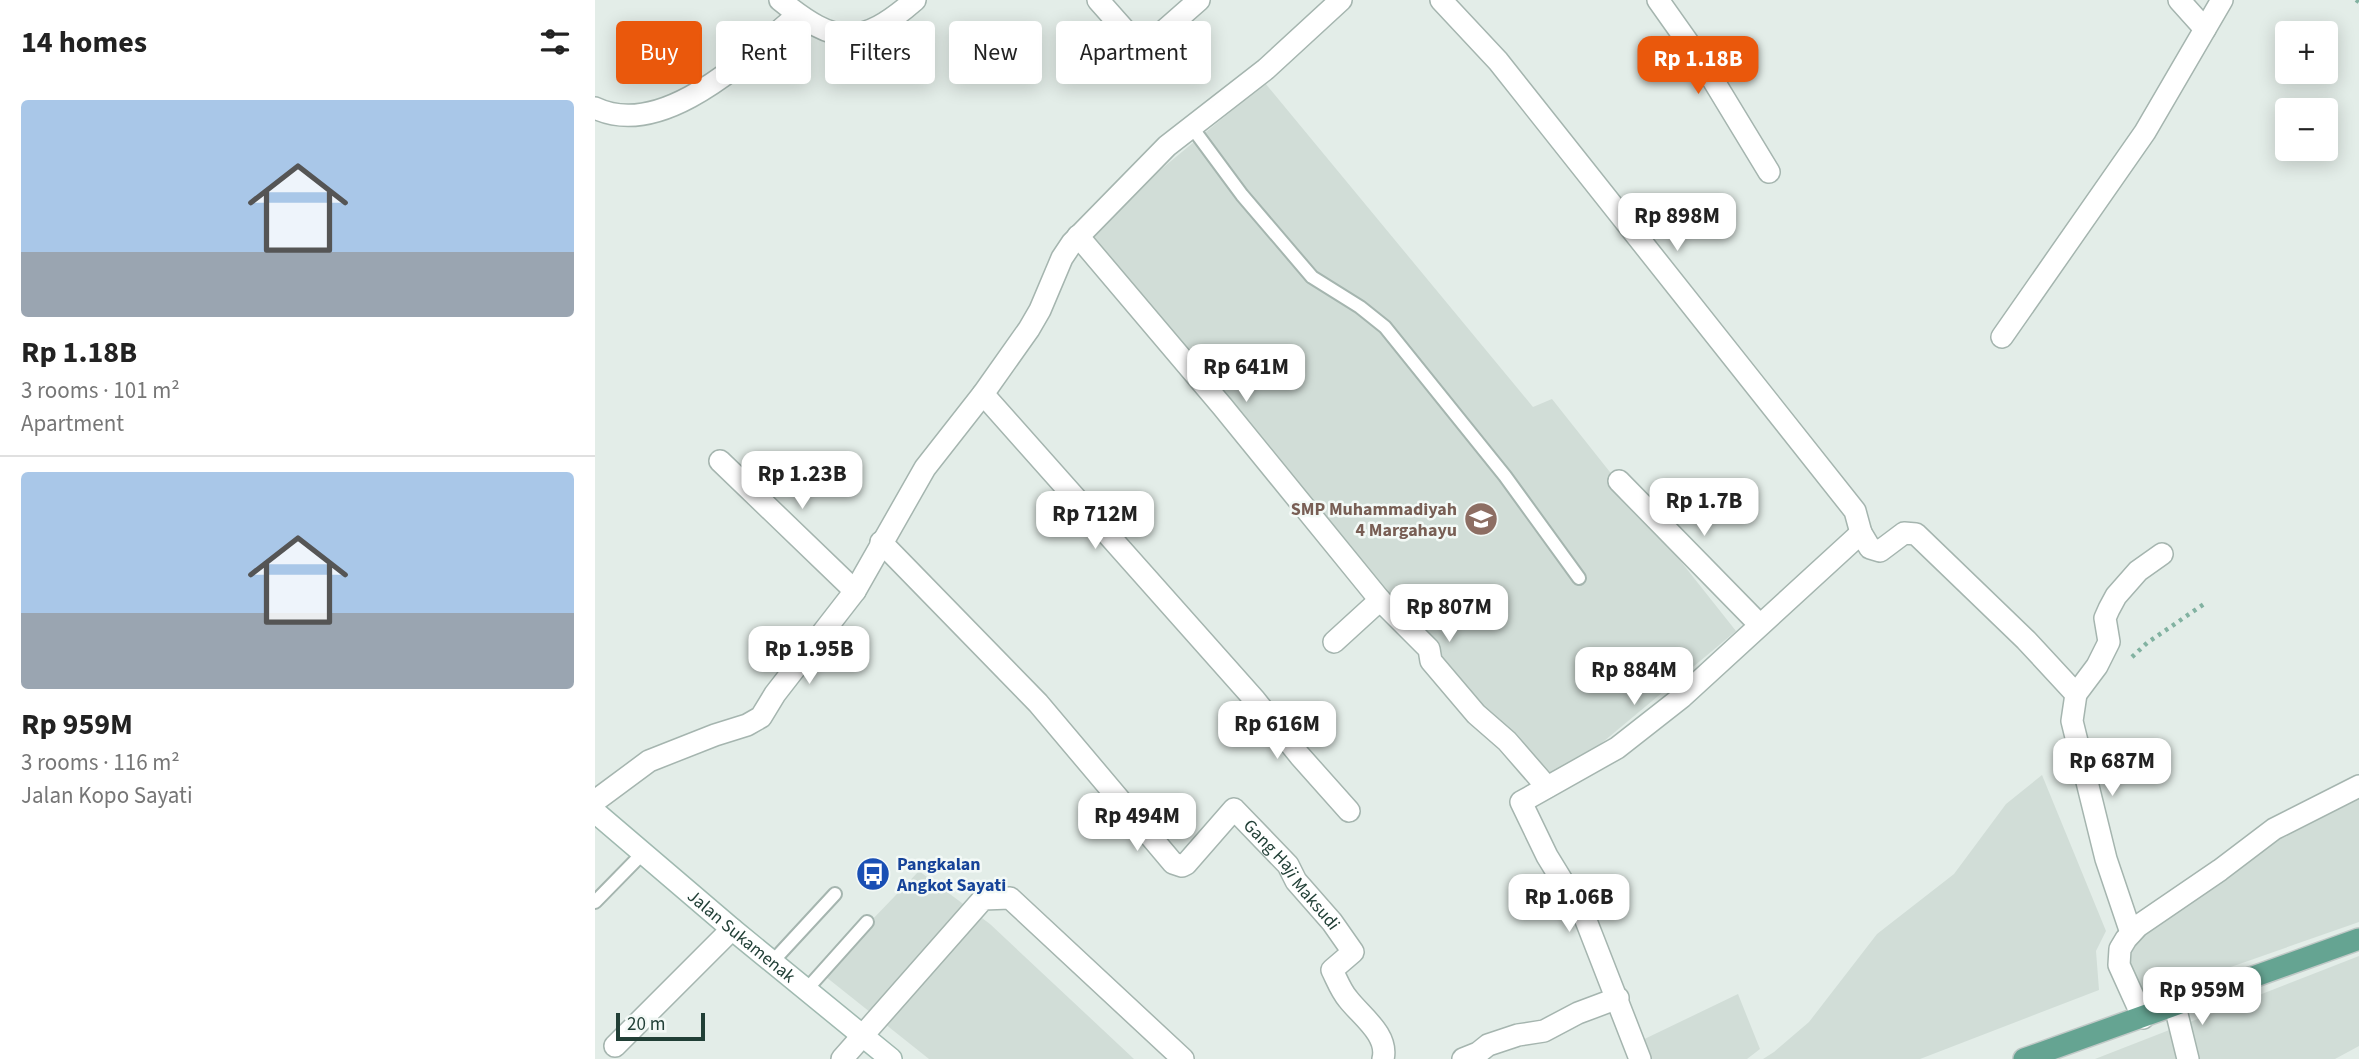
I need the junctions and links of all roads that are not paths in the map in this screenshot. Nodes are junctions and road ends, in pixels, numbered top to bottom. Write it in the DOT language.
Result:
graph roads {
  1 [pos="780,0"];
  2 [pos="915,0"];
  3 [pos="1098,0"];
  4 [pos="1199,0"];
  5 [pos="1341,0"];
  6 [pos="1441,0"];
  7 [pos="1658,0"];
  8 [pos="2179,0"];
  9 [pos="2222,0"];
  10 [pos="798,15"];
  11 [pos="2205,29"];
  12 [pos="595,109"];
  13 [pos="1191,126"];
  14 [pos="1769,172"];
  15 [pos="1078,236"];
  16 [pos="2002,337"];
  17 [pos="983,394"];
  18 [pos="720,461"];
  19 [pos="1619,481"];
  20 [pos="1861,533"];
  21 [pos="881,542"];
  22 [pos="2162,554"];
  23 [pos="1579,578"];
  24 [pos="855,591"];
  25 [pos="1380,600"];
  26 [pos="1759,624"];
  27 [pos="1335,642"];
  28 [pos="2075,694"];
  29 [pos="2359,786"];
  30 [pos="1547,788"];
  31 [pos="595,801"];
  32 [pos="1349,811"];
  33 [pos="595,812"];
  34 [pos="642,854"];
  35 [pos="835,894"];
  36 [pos="595,902"];
  37 [pos="867,922"];
  38 [pos="732,929"];
  39 [pos="2131,933"];
  40 [pos="2359,939"];
  41 [pos="774,960"];
  42 [pos="807,989"];
  43 [pos="1618,998"];
  44 [pos="2175,1006"];
  45 [pos="2143,1018"];
  46 [pos="864,1036"];
  47 [pos="615,1046"];
  48 [pos="842,1059"];
  49 [pos="891,1059"];
  50 [pos="1183,1059"];
  51 [pos="1383,1059"];
  52 [pos="1463,1059"];
  53 [pos="1640,1059"];
  54 [pos="2024,1059"];
  55 [pos="2188,1059"];
  1 -- 10 [label="street"];
  2 -- 10 [label="street"];
  3 -- 4 [label="street"];
  5 -- 13 [label="street"];
  6 -- 20 [label="street"];
  7 -- 14 [label="street"];
  8 -- 11 [label="street"];
  9 -- 11 [label="street"];
  10 -- 12 [label="street"];
  11 -- 16 [label="street"];
  13 -- 15 [label="street"];
  13 -- 23 [label="lane"];
  15 -- 17 [label="street"];
  15 -- 25 [label="street"];
  17 -- 21 [label="street"];
  17 -- 32 [label="street"];
  18 -- 24 [label="street"];
  19 -- 26 [label="street"];
  20 -- 26 [label="street"];
  20 -- 28 [label="street"];
  21 -- 24 [label="street"];
  21 -- 51 [label="street, Gang Haji Maksudi"];
  22 -- 28 [label="street"];
  24 -- 31 [label="street"];
  25 -- 27 [label="street"];
  25 -- 30 [label="street"];
  26 -- 30 [label="street"];
  28 -- 39 [label="street"];
  29 -- 39 [label="street"];
  30 -- 43 [label="street"];
  33 -- 34 [label="street, Jalan Sukamenak"];
  34 -- 36 [label="lane"];
  34 -- 38 [label="street, Jalan Sukamenak"];
  35 -- 41 [label="lane"];
  37 -- 42 [label="lane"];
  38 -- 41 [label="street, Jalan Sukamenak"];
  38 -- 47 [label="street"];
  39 -- 45 [label="street"];
  40 -- 44 [label="main road"];
  41 -- 42 [label="street, Jalan Sukamenak"];
  42 -- 46 [label="street, Jalan Sukamenak"];
  43 -- 52 [label="street"];
  43 -- 53 [label="street"];
  44 -- 45 [label="main road"];
  44 -- 55 [label="street"];
  45 -- 54 [label="main road"];
  46 -- 48 [label="street"];
  46 -- 49 [label="street, Jalan Sukamenak"];
  46 -- 50 [label="street"];
}
